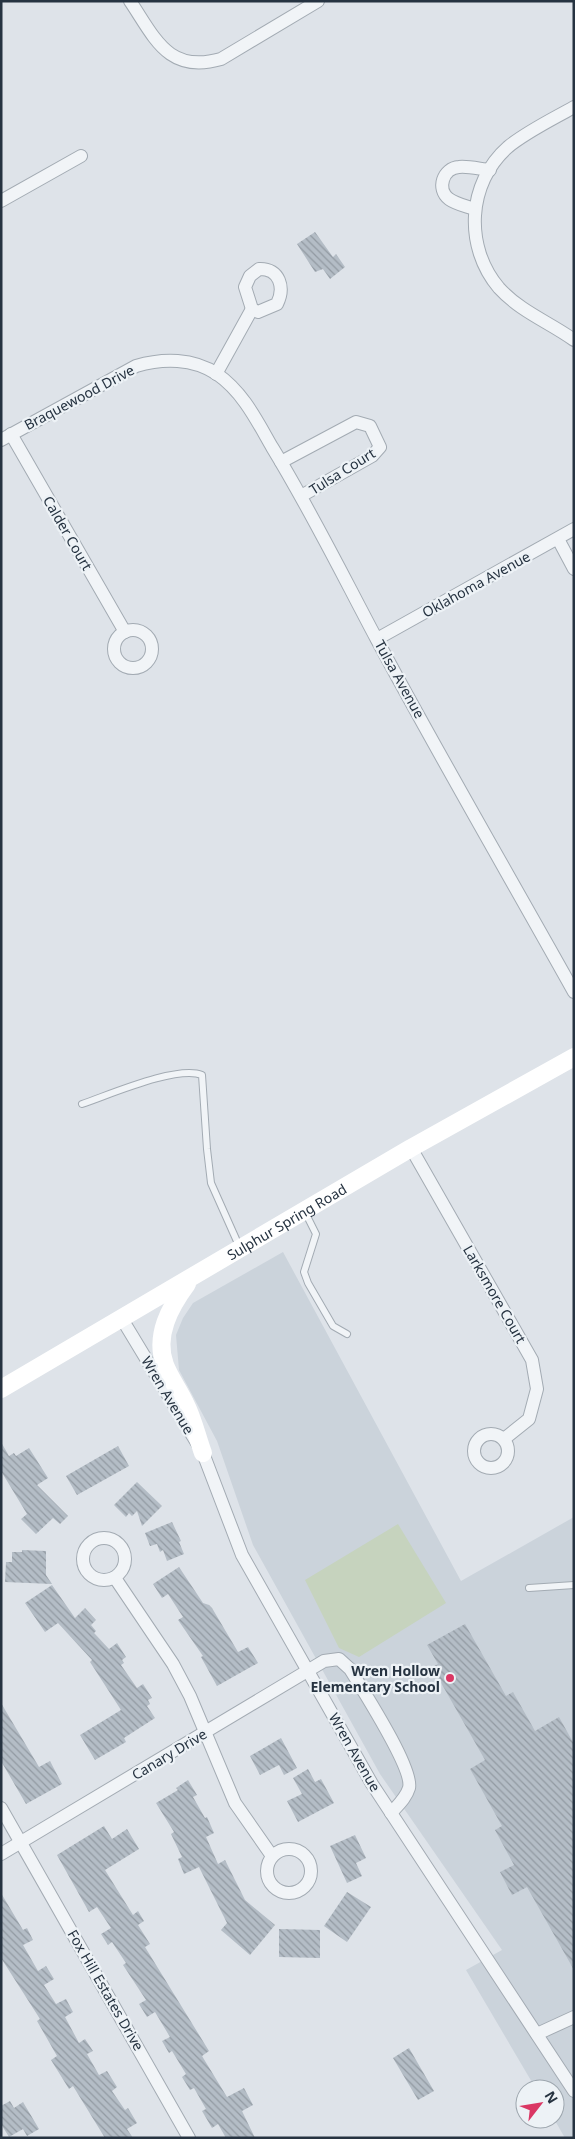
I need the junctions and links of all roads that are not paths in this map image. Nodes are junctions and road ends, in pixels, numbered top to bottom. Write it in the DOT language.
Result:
graph roads {
  1 [pos="130,1"];
  2 [pos="318,1"];
  3 [pos="574,107"];
  4 [pos="81,156"];
  5 [pos="490,170"];
  6 [pos="1,201"];
  7 [pos="474,209"];
  8 [pos="252,309"];
  9 [pos="574,340"];
  10 [pos="216,374"];
  11 [pos="6,437"];
  12 [pos="281,462"];
  13 [pos="301,496"];
  14 [pos="574,529"];
  15 [pos="558,539"];
  16 [pos="574,569"];
  17 [pos="125,632"];
  18 [pos="377,639"];
  19 [pos="574,992"];
  20 [pos="574,1057"];
  21 [pos="82,1104"];
  22 [pos="411,1148"];
  23 [pos="304,1211"];
  24 [pos="240,1249"];
  25 [pos="190,1278"];
  26 [pos="122,1319"];
  27 [pos="347,1334"];
  28 [pos="1,1389"];
  29 [pos="504,1439"];
  30 [pos="203,1453"];
  31 [pos="115,1578"];
  32 [pos="574,1585"];
  33 [pos="529,1588"];
  34 [pos="308,1671"];
  35 [pos="204,1733"];
  36 [pos="1,1808"];
  37 [pos="391,1813"];
  38 [pos="22,1842"];
  39 [pos="1,1854"];
  40 [pos="272,1856"];
  41 [pos="574,2017"];
  42 [pos="537,2034"];
  43 [pos="574,2091"];
  44 [pos="189,2138"];
  1 -- 2 [label="street"];
  3 -- 5 [label="street"];
  4 -- 6 [label="street"];
  5 -- 7 [label="street"];
  5 -- 7 [label="street"];
  7 -- 9 [label="street"];
  8 -- 10 [label="street"];
  10 -- 11 [label="street, Braquewood Drive"];
  10 -- 12 [label="street, Tulsa Avenue"];
  11 -- 17 [label="street, Calder Court"];
  12 -- 13 [label="street, Tulsa Avenue"];
  12 -- 13 [label="street, Tulsa Court"];
  13 -- 18 [label="street, Tulsa Avenue"];
  14 -- 15 [label="street, Oklahoma Avenue"];
  15 -- 16 [label="street"];
  15 -- 18 [label="street, Oklahoma Avenue"];
  18 -- 19 [label="street, Tulsa Avenue"];
  20 -- 22 [label="main road, Sulphur Spring Road"];
  21 -- 24 [label="lane"];
  22 -- 23 [label="main road, Sulphur Spring Road"];
  22 -- 29 [label="street, Larksmore Court"];
  23 -- 24 [label="main road, Sulphur Spring Road"];
  23 -- 27 [label="lane"];
  24 -- 25 [label="main road, Sulphur Spring Road"];
  25 -- 26 [label="main road, Sulphur Spring Road"];
  25 -- 30 [label="main road"];
  26 -- 28 [label="main road, Sulphur Spring Road"];
  26 -- 30 [label="street, Wren Avenue"];
  30 -- 34 [label="street, Wren Avenue"];
  31 -- 35 [label="street"];
  32 -- 33 [label="lane"];
  34 -- 35 [label="street, Canary Drive"];
  34 -- 37 [label="street, Wren Avenue"];
  34 -- 37 [label="street, Canary Drive"];
  35 -- 38 [label="street, Canary Drive"];
  35 -- 40 [label="street"];
  36 -- 38 [label="street, Fox Hill Estates Drive"];
  37 -- 42 [label="street, Wren Avenue"];
  38 -- 39 [label="street, Canary Drive"];
  38 -- 44 [label="street, Fox Hill Estates Drive"];
  41 -- 42 [label="street"];
  42 -- 43 [label="street, Wren Avenue"];
}
